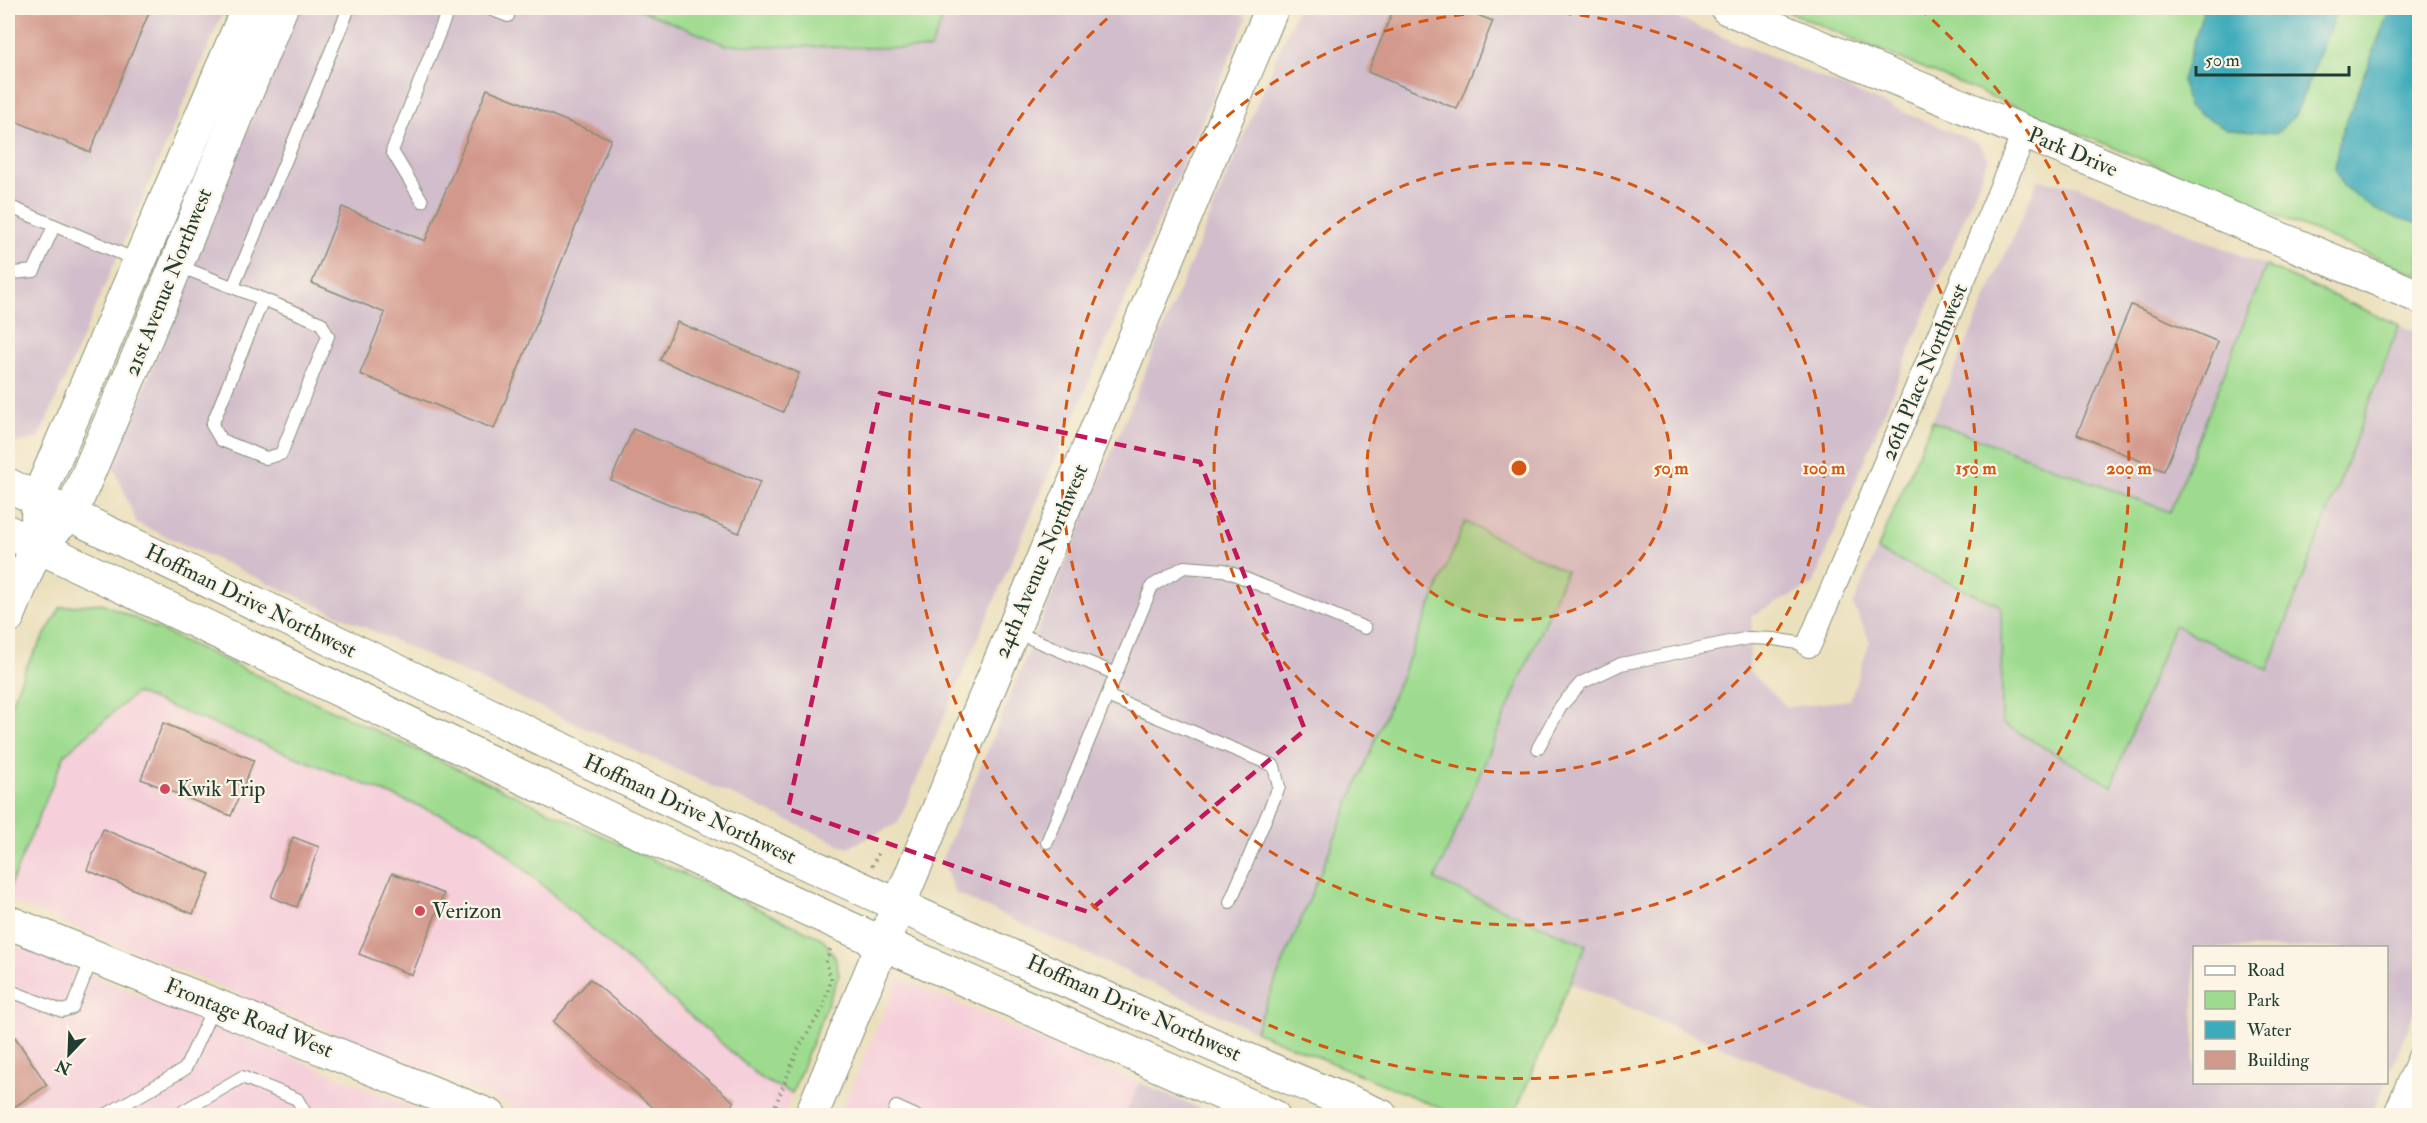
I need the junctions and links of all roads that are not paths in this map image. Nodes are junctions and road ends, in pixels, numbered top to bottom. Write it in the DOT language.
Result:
graph roads {
  1 [pos="248,8"];
  2 [pos="281,8"];
  3 [pos="349,8"];
  4 [pos="449,8"];
  5 [pos="487,8"];
  6 [pos="1272,8"];
  7 [pos="1727,8"];
  8 [pos="508,16"];
  9 [pos="2025,132"];
  10 [pos="422,201"];
  11 [pos="8,206"];
  12 [pos="54,226"];
  13 [pos="140,262"];
  14 [pos="175,265"];
  15 [pos="8,270"];
  16 [pos="232,287"];
  17 [pos="2420,297"];
  18 [pos="263,299"];
  19 [pos="8,485"];
  20 [pos="38,498"];
  21 [pos="71,514"];
  22 [pos="8,532"];
  23 [pos="37,545"];
  24 [pos="8,617"];
  25 [pos="1365,628"];
  26 [pos="1012,630"];
  27 [pos="1809,645"];
  28 [pos="1116,674"];
  29 [pos="1107,696"];
  30 [pos="1538,748"];
  31 [pos="1047,842"];
  32 [pos="1230,902"];
  33 [pos="898,904"];
  34 [pos="8,922"];
  35 [pos="882,943"];
  36 [pos="93,956"];
  37 [pos="8,990"];
  38 [pos="215,1004"];
  39 [pos="2420,1057"];
  40 [pos="483,1114"];
  41 [pos="104,1116"];
  42 [pos="176,1116"];
  43 [pos="307,1116"];
  44 [pos="811,1116"];
  45 [pos="893,1116"];
  46 [pos="916,1116"];
  47 [pos="1273,1116"];
  48 [pos="1382,1116"];
  49 [pos="2395,1116"];
  1 -- 13 [label="street, 21st Avenue Northwest"];
  2 -- 14 [label="street, 21st Avenue Northwest"];
  3 -- 16 [label="lane"];
  4 -- 10 [label="lane"];
  5 -- 8 [label="lane"];
  6 -- 26 [label="street, 24th Avenue Northwest"];
  7 -- 9 [label="street, Park Drive"];
  9 -- 17 [label="street, Park Drive"];
  9 -- 27 [label="street, 26th Place Northwest"];
  11 -- 12 [label="lane"];
  12 -- 13 [label="lane"];
  12 -- 15 [label="lane"];
  13 -- 20 [label="street, 21st Avenue Northwest"];
  14 -- 16 [label="lane"];
  14 -- 21 [label="street, 21st Avenue Northwest"];
  16 -- 18 [label="lane"];
  18 -- 18 [label="lane"];
  19 -- 20 [label="street, Hoffman Drive Northwest"];
  20 -- 21 [label="street, Hoffman Drive Northwest"];
  20 -- 23 [label="street, 21st Avenue Northwest"];
  21 -- 23 [label="street, 21st Avenue Northwest"];
  21 -- 33 [label="street, Hoffman Drive Northwest"];
  22 -- 23 [label="street, Hoffman Drive Northwest"];
  23 -- 24 [label="street, 21st Avenue Northwest"];
  23 -- 35 [label="street, Hoffman Drive Northwest"];
  25 -- 28 [label="lane"];
  26 -- 28 [label="lane"];
  26 -- 33 [label="street, 24th Avenue Northwest"];
  27 -- 30 [label="lane"];
  28 -- 29 [label="lane"];
  29 -- 31 [label="lane"];
  29 -- 32 [label="lane"];
  33 -- 35 [label="street, 24th Avenue Northwest"];
  33 -- 48 [label="street, Hoffman Drive Northwest"];
  34 -- 36 [label="street, Frontage Road West"];
  35 -- 44 [label="street, 24th Avenue Northwest"];
  35 -- 47 [label="street, Hoffman Drive Northwest"];
  36 -- 37 [label="lane"];
  36 -- 38 [label="street, Frontage Road West"];
  38 -- 40 [label="street, Frontage Road West"];
  38 -- 41 [label="lane"];
  39 -- 49 [label="street"];
  42 -- 43 [label="lane"];
  45 -- 46 [label="lane"];
}
